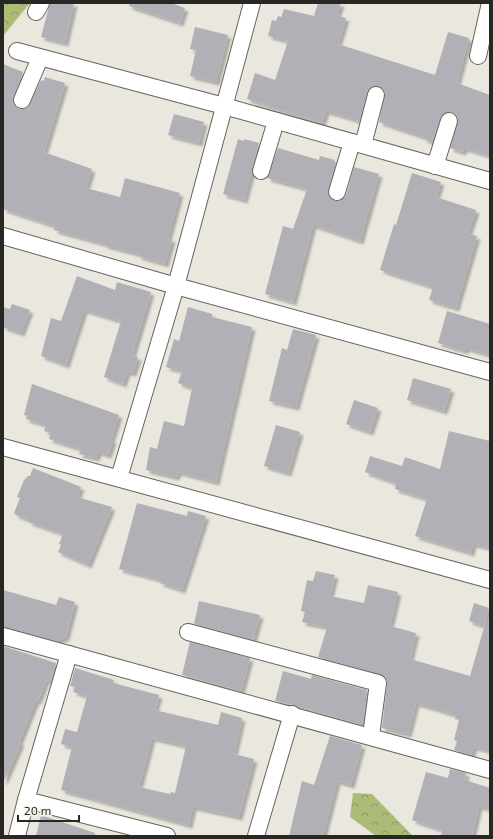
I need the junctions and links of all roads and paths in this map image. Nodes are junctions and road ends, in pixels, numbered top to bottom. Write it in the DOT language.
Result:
graph roads {
  1 [pos="252,3"];
  2 [pos="490,3"];
  3 [pos="17,51"];
  4 [pos="478,56"];
  5 [pos="40,58"];
  6 [pos="376,95"];
  7 [pos="22,100"];
  8 [pos="224,106"];
  9 [pos="276,121"];
  10 [pos="449,121"];
  11 [pos="357,143"];
  12 [pos="435,166"];
  13 [pos="261,171"];
  14 [pos="490,181"];
  15 [pos="337,192"];
  16 [pos="3,236"];
  17 [pos="176,286"];
  18 [pos="490,372"];
  19 [pos="3,447"];
  20 [pos="119,478"];
  21 [pos="490,580"];
  22 [pos="188,632"];
  23 [pos="3,636"];
  24 [pos="69,654"];
  25 [pos="292,714"];
  26 [pos="372,736"];
  27 [pos="490,770"];
  28 [pos="26,800"];
  29 [pos="17,836"];
  30 [pos="167,836"];
  31 [pos="256,836"];
  1 -- 8 [label="street"];
  2 -- 4 [label="street"];
  3 -- 5 [label="street"];
  5 -- 7 [label="street"];
  5 -- 8 [label="street"];
  6 -- 11 [label="street"];
  8 -- 9 [label="street"];
  8 -- 17 [label="street"];
  9 -- 11 [label="street"];
  9 -- 13 [label="street"];
  10 -- 12 [label="street"];
  11 -- 12 [label="street"];
  11 -- 15 [label="street"];
  12 -- 14 [label="street"];
  16 -- 17 [label="street"];
  17 -- 18 [label="street"];
  17 -- 20 [label="street"];
  19 -- 20 [label="street"];
  20 -- 21 [label="street"];
  22 -- 26 [label="street"];
  23 -- 24 [label="street"];
  24 -- 25 [label="street"];
  24 -- 28 [label="street"];
  25 -- 26 [label="street"];
  25 -- 31 [label="street"];
  26 -- 27 [label="street"];
  28 -- 29 [label="street"];
  28 -- 30 [label="street"];
}
